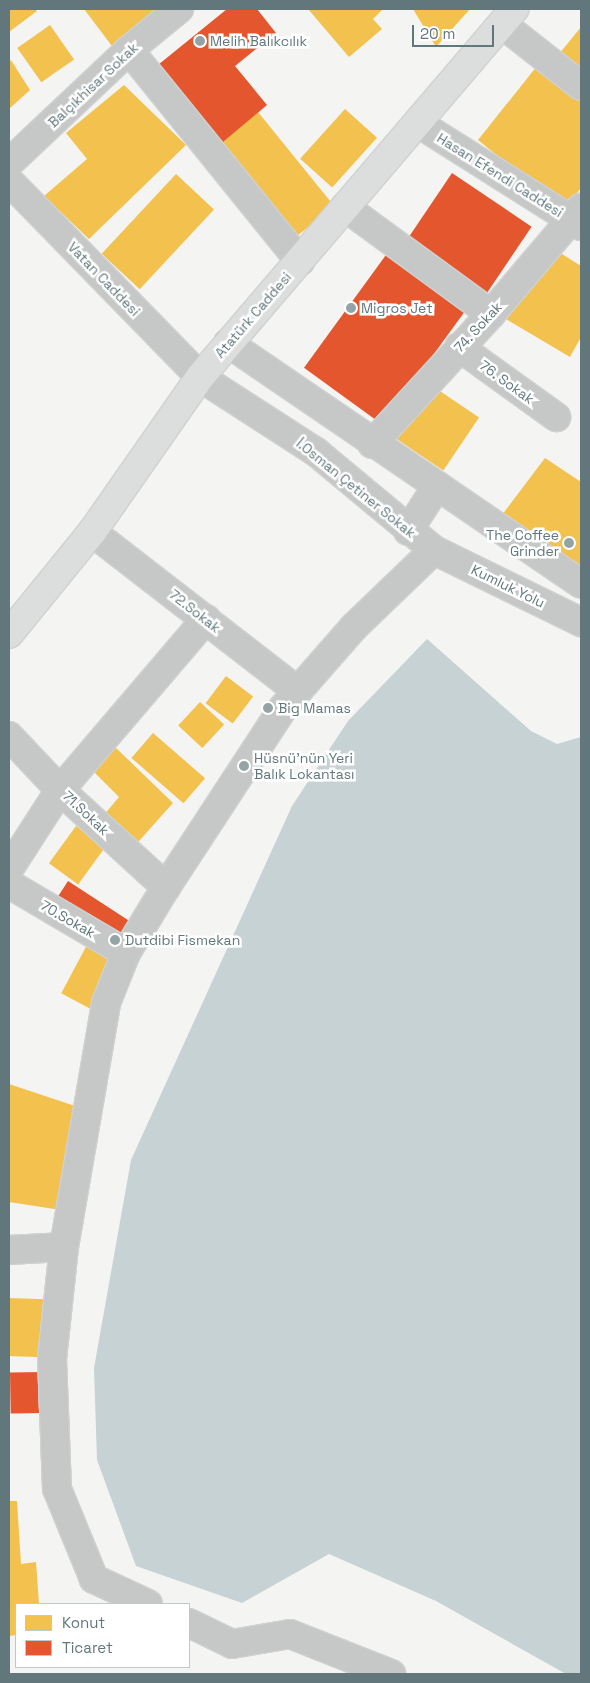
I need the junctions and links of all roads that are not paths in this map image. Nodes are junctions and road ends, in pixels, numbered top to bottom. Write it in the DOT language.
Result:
graph roads {
  1 [pos="179,9"];
  2 [pos="508,16"];
  3 [pos="129,50"];
  4 [pos="581,86"];
  5 [pos="418,123"];
  6 [pos="9,163"];
  7 [pos="9,181"];
  8 [pos="346,206"];
  9 [pos="578,218"];
  10 [pos="300,261"];
  11 [pos="491,314"];
  12 [pos="228,343"];
  13 [pos="459,347"];
  14 [pos="200,377"];
  15 [pos="556,417"];
  16 [pos="372,444"];
  17 [pos="438,486"];
  18 [pos="408,531"];
  19 [pos="92,532"];
  20 [pos="434,550"];
  21 [pos="581,584"];
  22 [pos="206,620"];
  23 [pos="581,622"];
  24 [pos="9,634"];
  25 [pos="298,691"];
  26 [pos="9,736"];
  27 [pos="60,790"];
  28 [pos="9,869"];
  29 [pos="9,884"];
  30 [pos="166,887"];
  31 [pos="126,953"];
  32 [pos="64,1247"];
  33 [pos="9,1250"];
  34 [pos="146,1603"];
  35 [pos="190,1624"];
  36 [pos="391,1674"];
  1 -- 3 [label="street, Balçıkhisar Sokak"];
  2 -- 4 [label="street"];
  2 -- 5 [label="main road, Atatürk Caddesi"];
  3 -- 6 [label="street, Balçıkhisar Sokak"];
  3 -- 10 [label="street"];
  5 -- 8 [label="main road, Atatürk Caddesi"];
  5 -- 9 [label="street, Hasan Efendi Caddesi"];
  7 -- 14 [label="street, Vatan Caddesi"];
  8 -- 10 [label="main road, Atatürk Caddesi"];
  8 -- 11 [label="street"];
  9 -- 11 [label="street, 74. Sokak"];
  10 -- 12 [label="main road, Atatürk Caddesi"];
  11 -- 13 [label="street, 74. Sokak"];
  12 -- 14 [label="main road, Atatürk Caddesi"];
  12 -- 16 [label="street"];
  13 -- 15 [label="street, 76. Sokak"];
  13 -- 16 [label="street, 74. Sokak"];
  14 -- 18 [label="street, İ.Osman Çetiner Sokak"];
  14 -- 19 [label="main road, Atatürk Caddesi"];
  16 -- 17 [label="street"];
  17 -- 18 [label="street"];
  17 -- 21 [label="street"];
  18 -- 20 [label="street, İ.Osman Çetiner Sokak"];
  19 -- 22 [label="street, 72.Sokak"];
  19 -- 24 [label="main road, Atatürk Caddesi"];
  20 -- 23 [label="street, Kumluk Yolu"];
  20 -- 25 [label="street"];
  22 -- 25 [label="street, 72.Sokak"];
  22 -- 27 [label="street"];
  25 -- 30 [label="street"];
  26 -- 27 [label="street, 71.Sokak"];
  27 -- 28 [label="street"];
  27 -- 30 [label="street, 71.Sokak"];
  29 -- 31 [label="street, 70.Sokak"];
  30 -- 31 [label="street"];
  31 -- 32 [label="street"];
  32 -- 33 [label="street"];
  32 -- 34 [label="street"];
  35 -- 36 [label="street"];
}
